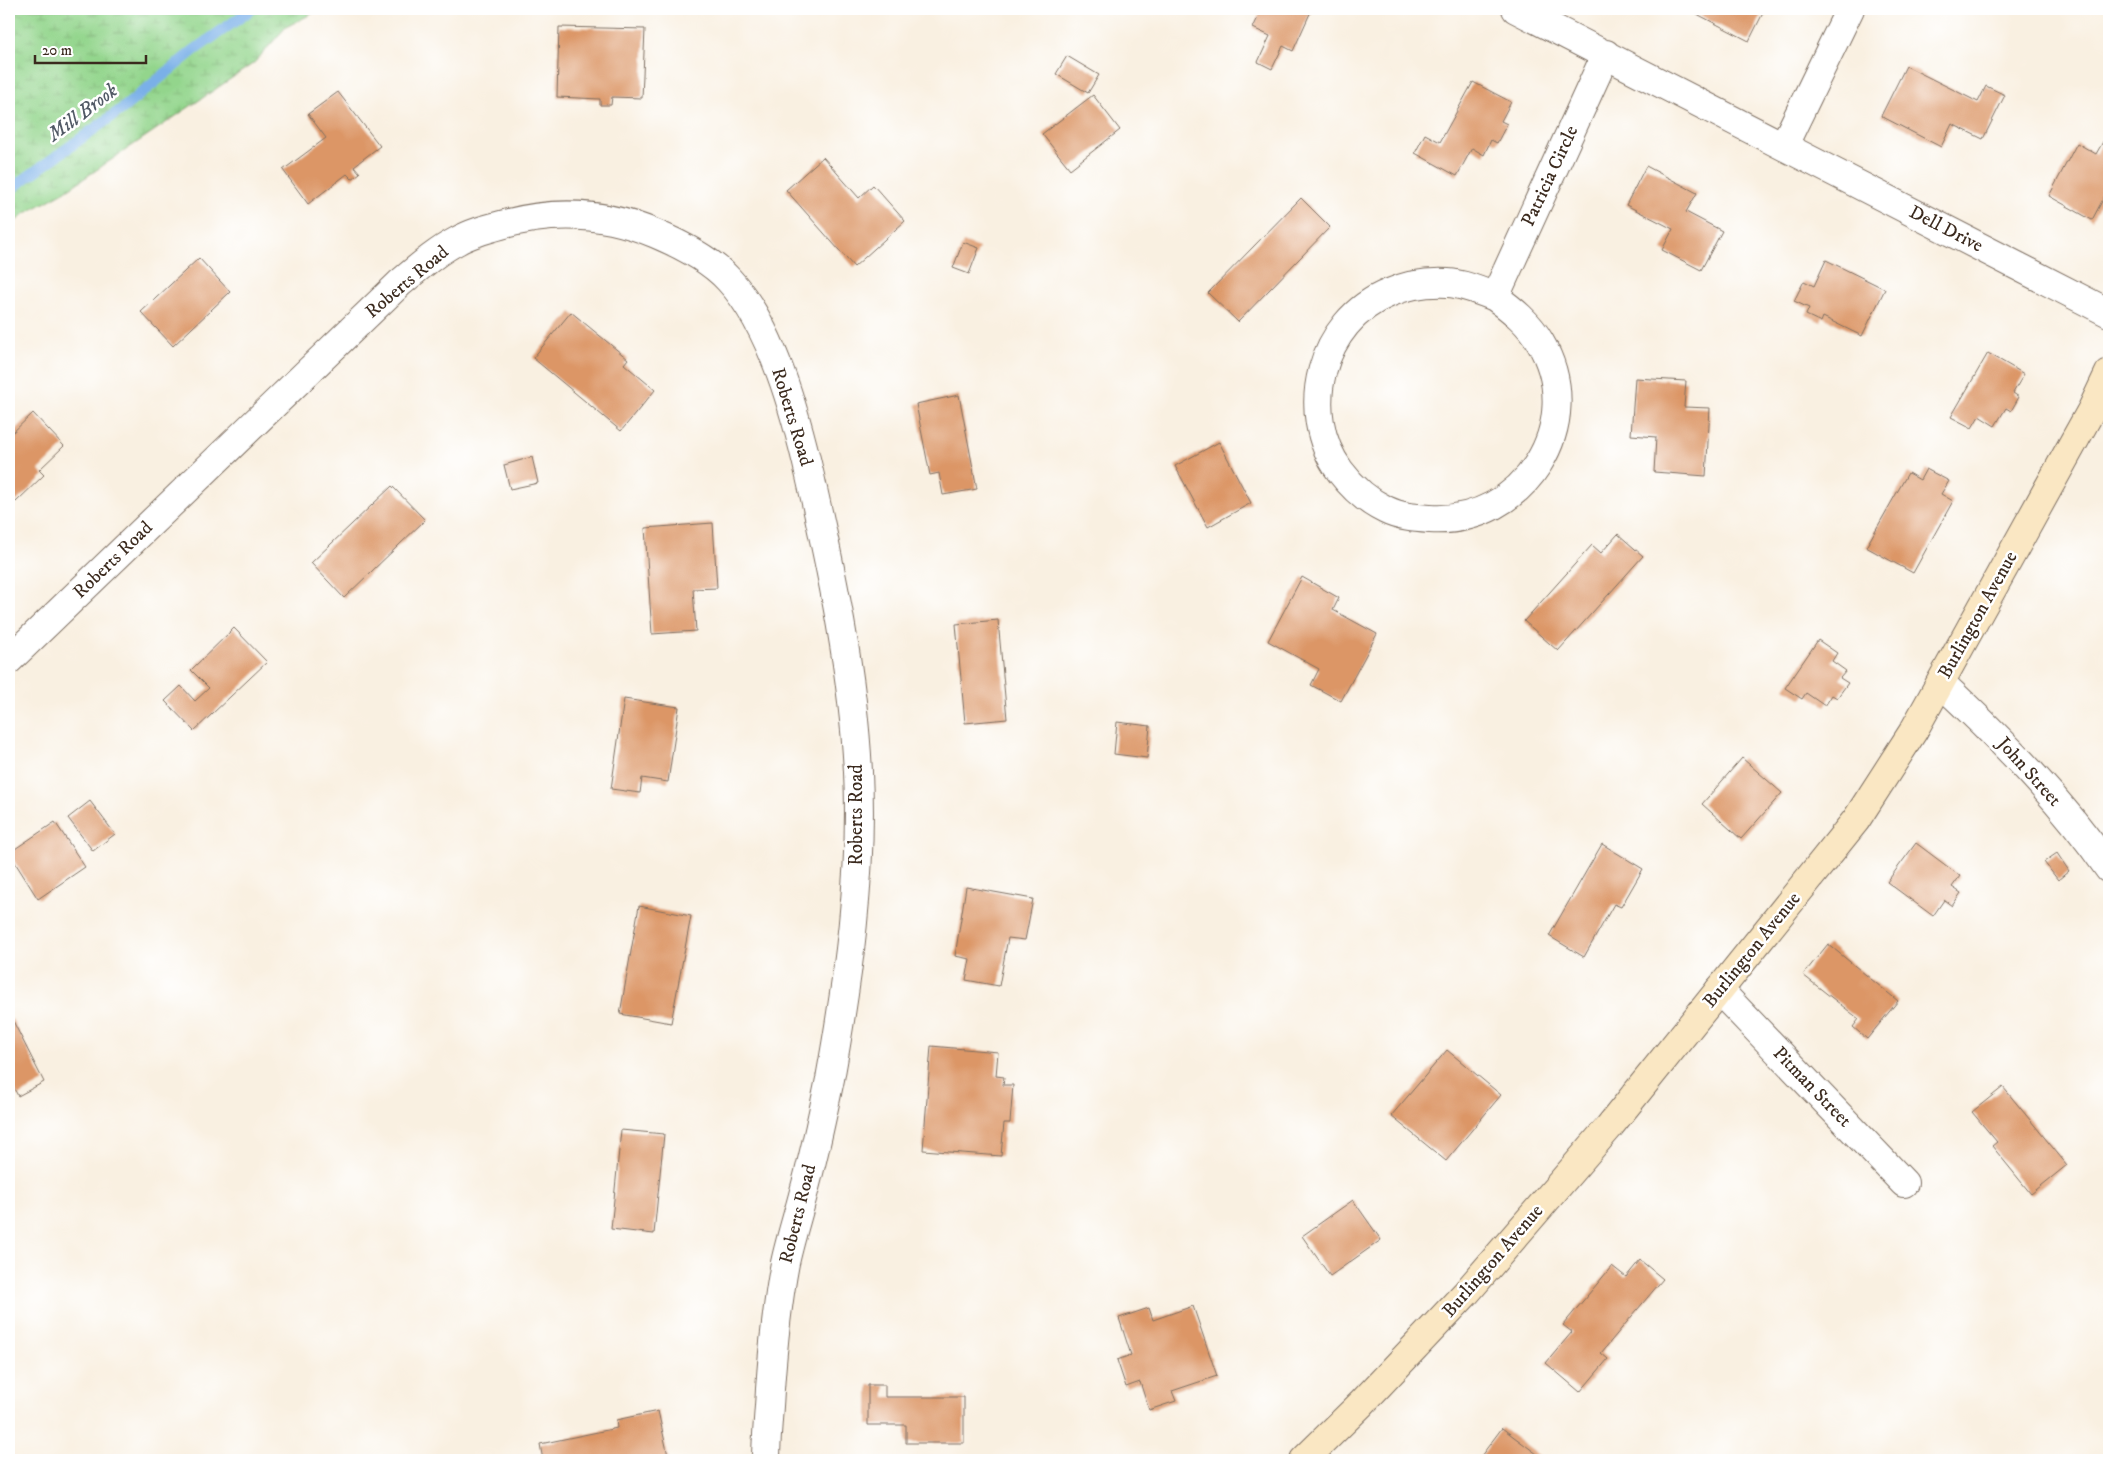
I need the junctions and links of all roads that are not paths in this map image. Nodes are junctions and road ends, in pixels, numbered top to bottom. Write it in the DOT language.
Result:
graph roads {
  1 [pos="1516,9"];
  2 [pos="1850,9"];
  3 [pos="1606,54"];
  4 [pos="1784,145"];
  5 [pos="1495,297"];
  6 [pos="2109,313"];
  7 [pos="2109,373"];
  8 [pos="9,660"];
  9 [pos="1941,683"];
  10 [pos="2109,868"];
  11 [pos="1719,990"];
  12 [pos="1904,1183"];
  13 [pos="766,1460"];
  14 [pos="1304,1460"];
  1 -- 3 [label="street, Dell Drive"];
  2 -- 4 [label="street"];
  3 -- 4 [label="street, Dell Drive"];
  3 -- 5 [label="street, Patricia Circle"];
  4 -- 6 [label="street, Dell Drive"];
  5 -- 5 [label="street"];
  7 -- 9 [label="main road, Burlington Avenue"];
  8 -- 13 [label="street, Roberts Road"];
  9 -- 10 [label="street, John Street"];
  9 -- 11 [label="main road, Burlington Avenue"];
  11 -- 12 [label="street, Pitman Street"];
  11 -- 14 [label="main road, Burlington Avenue"];
}
